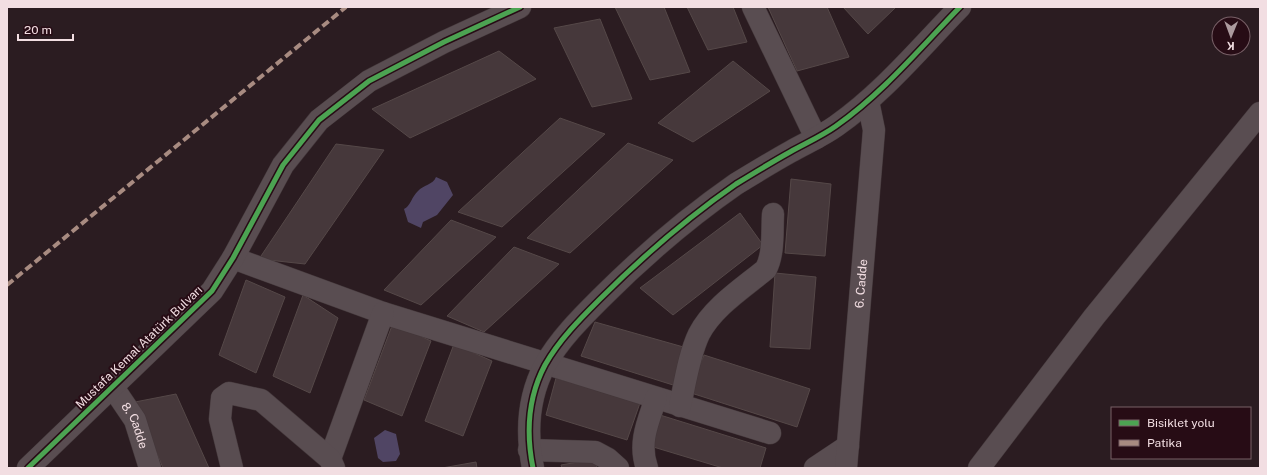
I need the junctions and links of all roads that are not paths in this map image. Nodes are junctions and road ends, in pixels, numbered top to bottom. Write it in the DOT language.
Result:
graph roads {
  1 [pos="520,7"];
  2 [pos="753,7"];
  3 [pos="960,7"];
  4 [pos="868,101"];
  5 [pos="1260,112"];
  6 [pos="816,138"];
  7 [pos="773,214"];
  8 [pos="233,258"];
  9 [pos="383,313"];
  10 [pos="546,365"];
  11 [pos="112,386"];
  12 [pos="656,398"];
  13 [pos="680,406"];
  14 [pos="770,433"];
  15 [pos="848,446"];
  16 [pos="531,459"];
  17 [pos="332,464"];
  18 [pos="28,468"];
  19 [pos="150,468"];
  20 [pos="232,468"];
  21 [pos="618,468"];
  22 [pos="647,468"];
  23 [pos="815,468"];
  24 [pos="846,468"];
  25 [pos="979,468"];
  1 -- 8 [label="street, Mustafa Kemal Atatürk Bulvarı"];
  2 -- 6 [label="street"];
  3 -- 4 [label="street"];
  4 -- 6 [label="street"];
  4 -- 15 [label="street, 6. Cadde"];
  5 -- 25 [label="street"];
  6 -- 10 [label="street"];
  7 -- 13 [label="street"];
  8 -- 9 [label="street"];
  8 -- 11 [label="street, Mustafa Kemal Atatürk Bulvarı"];
  9 -- 10 [label="street"];
  9 -- 17 [label="street"];
  10 -- 12 [label="street"];
  10 -- 16 [label="street"];
  11 -- 18 [label="street, Mustafa Kemal Atatürk Bulvarı"];
  11 -- 19 [label="street, 8. Cadde"];
  12 -- 13 [label="street"];
  12 -- 22 [label="street"];
  13 -- 14 [label="street"];
  15 -- 23 [label="street"];
  15 -- 24 [label="street, 6. Cadde"];
  16 -- 21 [label="street"];
  17 -- 20 [label="street"];
}
